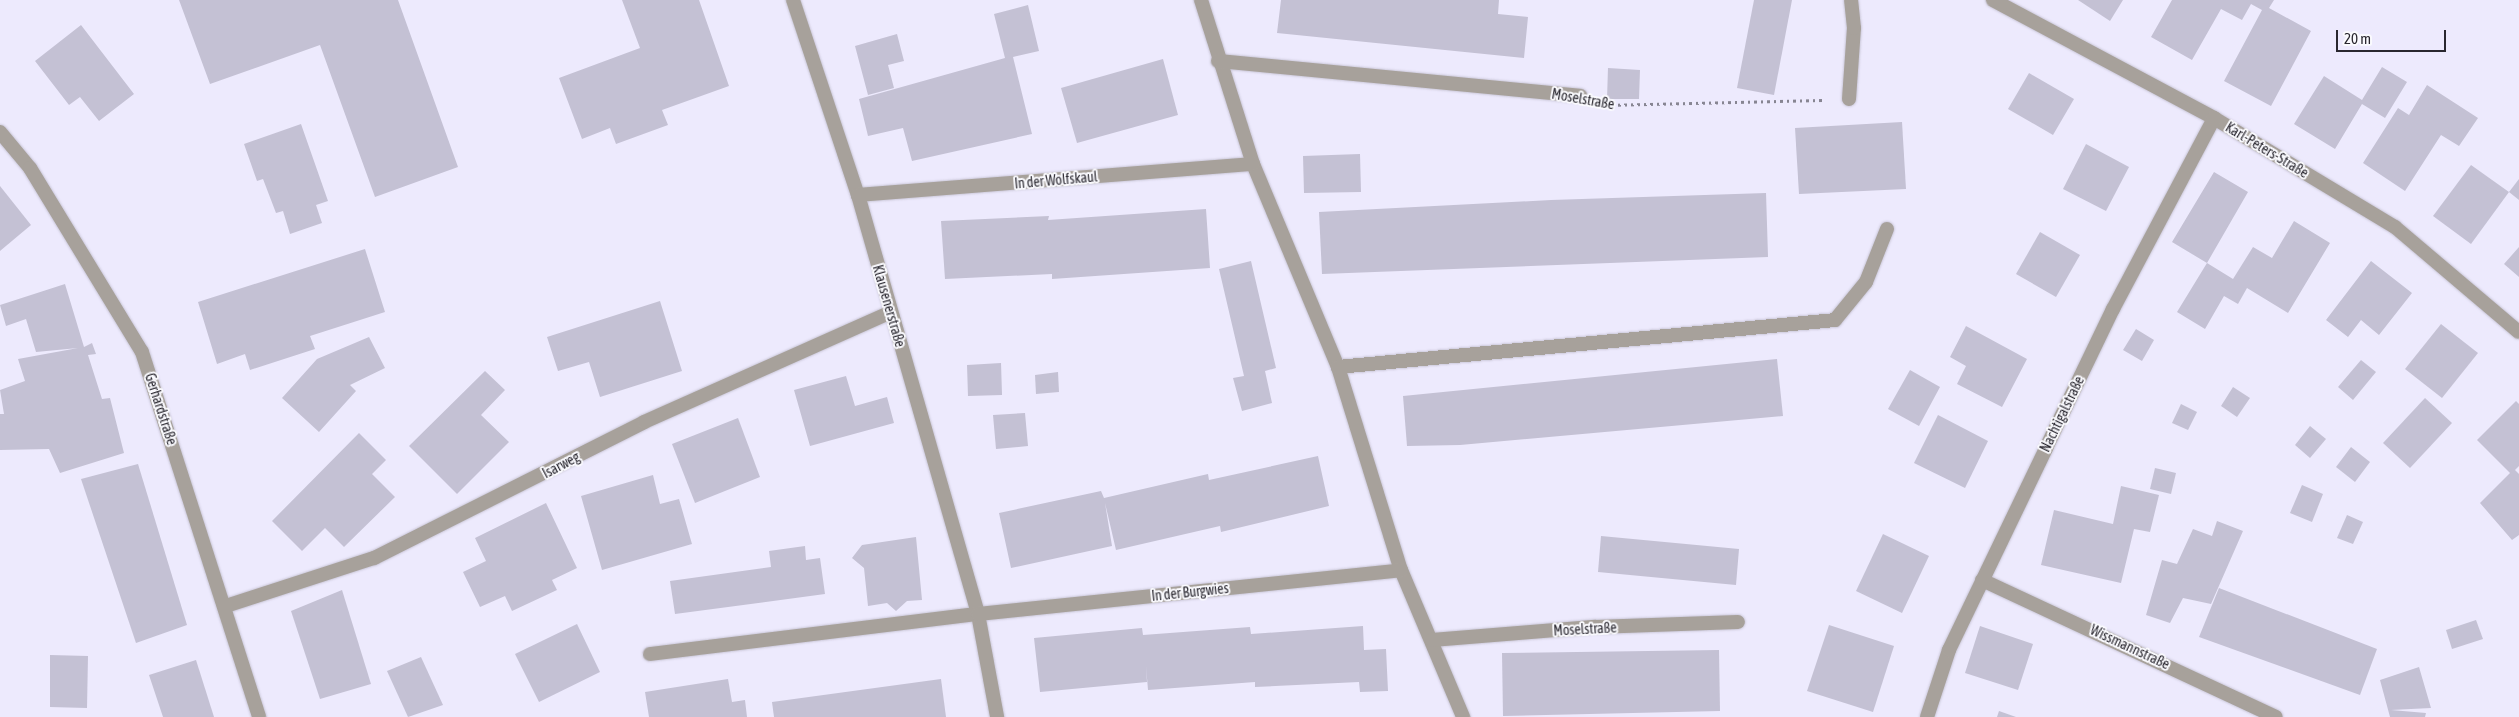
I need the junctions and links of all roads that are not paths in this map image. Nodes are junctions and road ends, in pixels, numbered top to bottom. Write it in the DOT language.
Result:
graph roads {
  1 [pos="793,0"];
  2 [pos="1201,0"];
  3 [pos="1851,0"];
  4 [pos="1993,0"];
  5 [pos="1218,61"];
  6 [pos="1580,96"];
  7 [pos="1849,99"];
  8 [pos="2214,118"];
  9 [pos="0,132"];
  10 [pos="1254,164"];
  11 [pos="858,195"];
  12 [pos="1887,229"];
  13 [pos="891,312"];
  14 [pos="2519,332"];
  15 [pos="1338,367"];
  16 [pos="1401,570"];
  17 [pos="1982,580"];
  18 [pos="226,606"];
  19 [pos="978,614"];
  20 [pos="1738,622"];
  21 [pos="1432,640"];
  22 [pos="650,654"];
  23 [pos="259,717"];
  24 [pos="997,717"];
  25 [pos="1463,717"];
  26 [pos="1927,717"];
  27 [pos="2276,717"];
  1 -- 11 [label="street, Klausenerstraße"];
  2 -- 5 [label="street"];
  3 -- 7 [label="street"];
  4 -- 8 [label="street, Karl-Peters-Straße"];
  5 -- 6 [label="street, Moselstraße"];
  5 -- 10 [label="street"];
  8 -- 14 [label="street, Karl-Peters-Straße"];
  8 -- 17 [label="street, Nachtigalstraße"];
  9 -- 18 [label="street, Gerhardstraße"];
  10 -- 11 [label="street, In der Wolfskaul"];
  10 -- 15 [label="street"];
  11 -- 13 [label="street, Klausenerstraße"];
  12 -- 15 [label="street"];
  13 -- 18 [label="street, Isarweg"];
  13 -- 19 [label="street, Klausenerstraße"];
  15 -- 16 [label="street"];
  16 -- 19 [label="street, In der Burgwies"];
  16 -- 21 [label="street"];
  17 -- 26 [label="street, Nachtigalstraße"];
  17 -- 27 [label="street, Wissmannstraße"];
  18 -- 23 [label="street, Gerhardstraße"];
  19 -- 22 [label="street"];
  19 -- 24 [label="street, Klausenerstraße"];
  20 -- 21 [label="street, Moselstraße"];
  21 -- 25 [label="street"];
}
